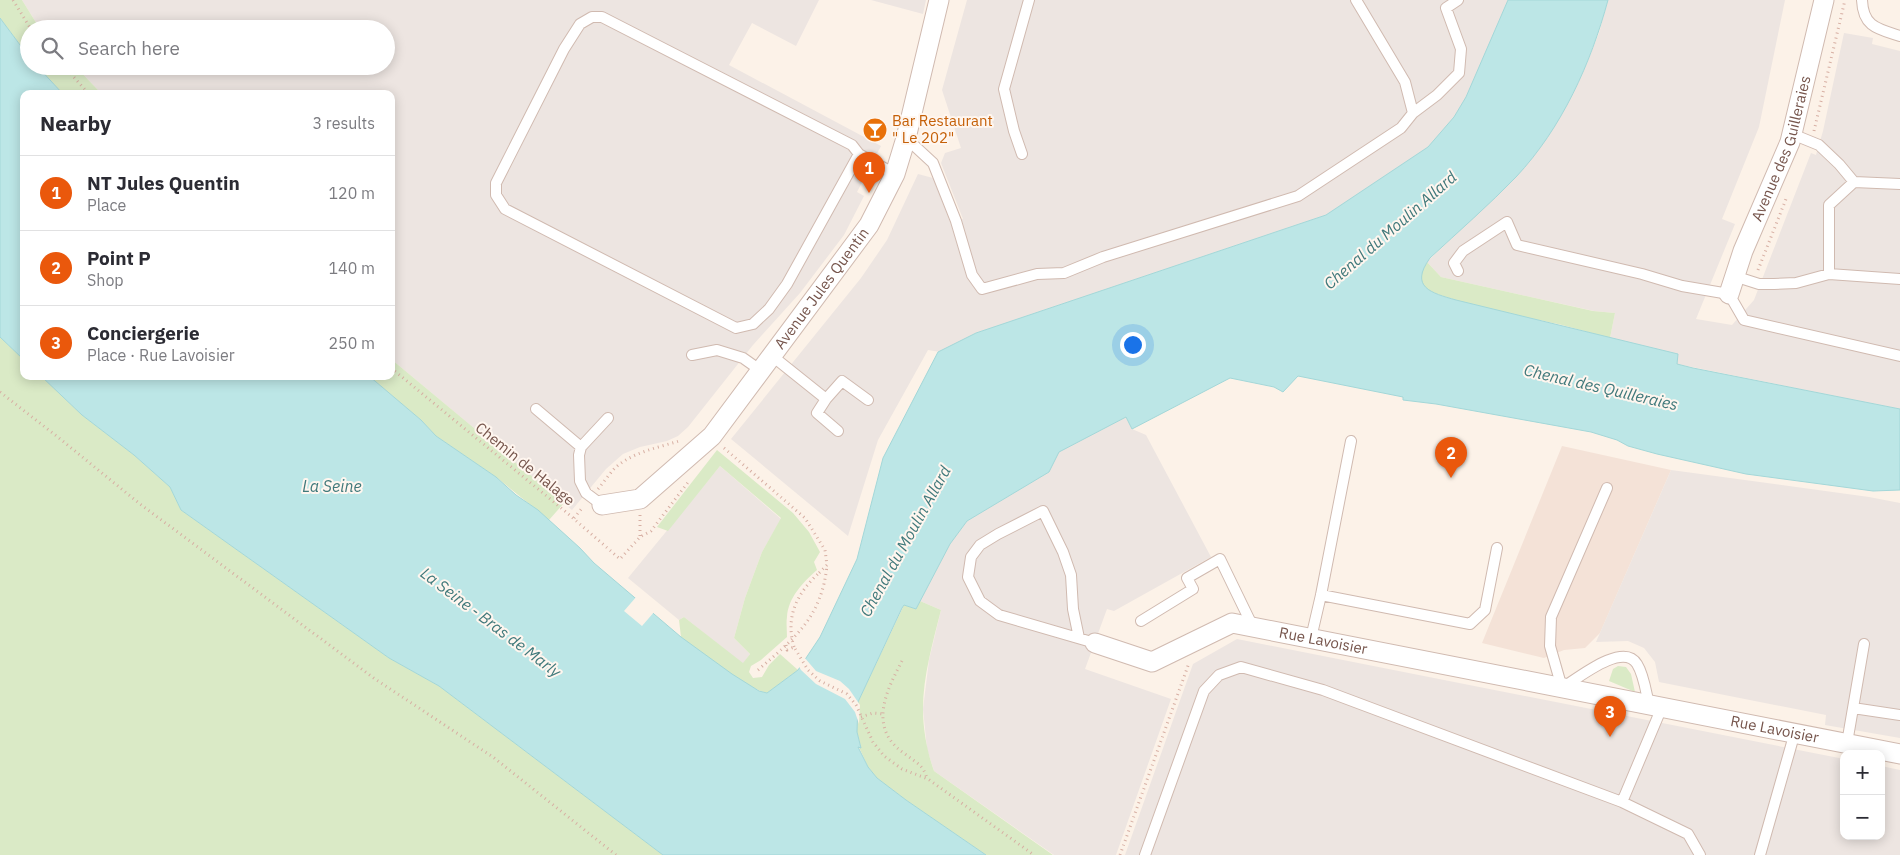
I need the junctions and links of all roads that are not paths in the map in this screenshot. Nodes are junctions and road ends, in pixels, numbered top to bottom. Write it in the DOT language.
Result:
graph roads {
  1 [pos="939,0"];
  2 [pos="1029,0"];
  3 [pos="1356,0"];
  4 [pos="1458,0"];
  5 [pos="1824,0"];
  6 [pos="1862,0"];
  7 [pos="1900,36"];
  8 [pos="1413,113"];
  9 [pos="1792,134"];
  10 [pos="906,138"];
  11 [pos="859,154"];
  12 [pos="1022,154"];
  13 [pos="895,174"];
  14 [pos="1854,182"];
  15 [pos="1900,184"];
  16 [pos="1458,271"];
  17 [pos="1829,274"];
  18 [pos="1734,276"];
  19 [pos="1900,279"];
  20 [pos="1729,294"];
  21 [pos="692,355"];
  22 [pos="771,355"];
  23 [pos="1900,356"];
  24 [pos="760,370"];
  25 [pos="826,399"];
  26 [pos="868,400"];
  27 [pos="536,409"];
  28 [pos="608,418"];
  29 [pos="838,431"];
  30 [pos="1351,441"];
  31 [pos="581,448"];
  32 [pos="1607,488"];
  33 [pos="597,501"];
  34 [pos="1497,548"];
  35 [pos="1321,595"];
  36 [pos="1141,621"];
  37 [pos="1253,627"];
  38 [pos="1311,638"];
  39 [pos="1087,640"];
  40 [pos="1864,644"];
  41 [pos="1562,688"];
  42 [pos="1656,706"];
  43 [pos="1854,708"];
  44 [pos="1900,715"];
  45 [pos="1795,732"];
  46 [pos="1847,742"];
  47 [pos="1900,754"];
  48 [pos="1622,802"];
  49 [pos="1145,855"];
  50 [pos="1700,855"];
  51 [pos="1760,855"];
  1 -- 10 [label="street, Avenue Jules Quentin"];
  2 -- 12 [label="lane"];
  3 -- 8 [label="lane"];
  4 -- 8 [label="lane"];
  5 -- 9 [label="street, Avenue des Guilleraies"];
  6 -- 7 [label="lane"];
  8 -- 10 [label="lane"];
  9 -- 14 [label="lane"];
  9 -- 18 [label="street, Avenue des Guilleraies"];
  10 -- 13 [label="street, Avenue Jules Quentin"];
  11 -- 11 [label="lane"];
  11 -- 13 [label="lane"];
  13 -- 22 [label="street, Avenue Jules Quentin"];
  14 -- 15 [label="lane"];
  14 -- 17 [label="lane"];
  16 -- 20 [label="lane"];
  17 -- 18 [label="lane"];
  17 -- 19 [label="lane"];
  18 -- 20 [label="street, Avenue des Guilleraies"];
  20 -- 23 [label="lane"];
  21 -- 24 [label="lane"];
  22 -- 24 [label="street, Avenue Jules Quentin"];
  22 -- 25 [label="lane"];
  24 -- 33 [label="street, Avenue Jules Quentin"];
  25 -- 26 [label="lane"];
  25 -- 29 [label="lane"];
  27 -- 31 [label="lane"];
  28 -- 31 [label="lane"];
  30 -- 35 [label="lane"];
  31 -- 33 [label="lane"];
  32 -- 41 [label="lane"];
  34 -- 35 [label="lane"];
  35 -- 38 [label="lane"];
  36 -- 37 [label="lane"];
  37 -- 38 [label="street, Rue Lavoisier"];
  37 -- 39 [label="street, Rue Lavoisier"];
  38 -- 41 [label="street, Rue Lavoisier"];
  39 -- 39 [label="lane"];
  40 -- 43 [label="lane"];
  41 -- 42 [label="street, Rue Lavoisier"];
  41 -- 42 [label="lane"];
  42 -- 45 [label="street, Rue Lavoisier"];
  42 -- 48 [label="lane"];
  43 -- 44 [label="lane"];
  43 -- 46 [label="lane"];
  45 -- 46 [label="street, Rue Lavoisier"];
  45 -- 51 [label="lane"];
  46 -- 47 [label="street, Rue Lavoisier"];
  48 -- 49 [label="lane"];
  48 -- 50 [label="lane"];
}
